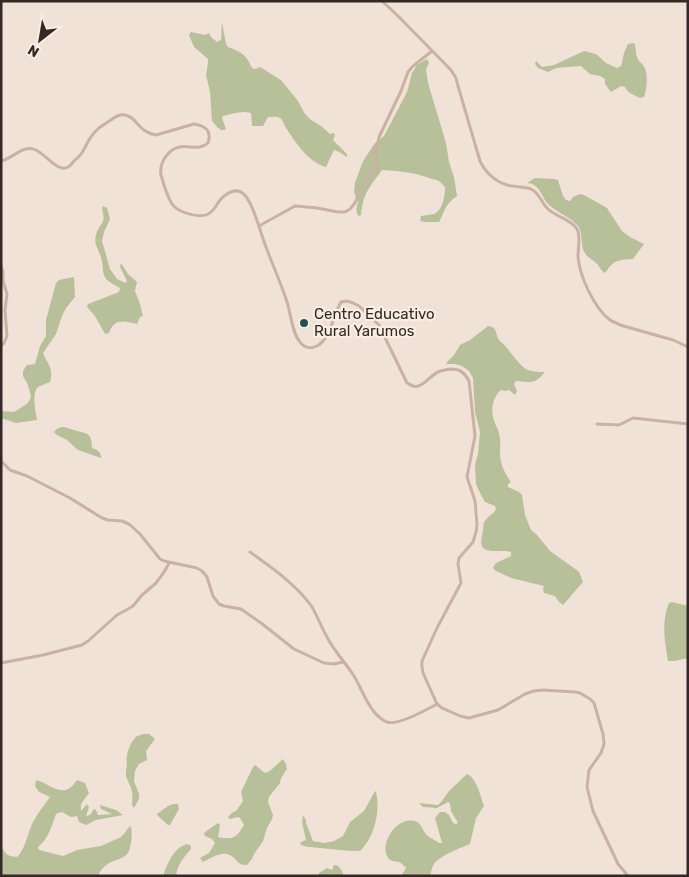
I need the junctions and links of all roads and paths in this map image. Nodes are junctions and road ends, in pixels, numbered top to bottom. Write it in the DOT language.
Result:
graph roads {
  1 [pos="382,1"];
  2 [pos="432,51"];
  3 [pos="1,161"];
  4 [pos="259,226"];
  5 [pos="1,266"];
  6 [pos="1,346"];
  7 [pos="688,347"];
  8 [pos="597,424"];
  9 [pos="688,424"];
  10 [pos="1,461"];
  11 [pos="250,552"];
  12 [pos="168,563"];
  13 [pos="343,662"];
  14 [pos="1,664"];
  15 [pos="437,704"];
  16 [pos="628,876"];
  1 -- 2 [label="street"];
  2 -- 4 [label="street"];
  2 -- 7 [label="street"];
  3 -- 4 [label="street"];
  4 -- 15 [label="street"];
  5 -- 6 [label="street"];
  8 -- 9 [label="street"];
  10 -- 12 [label="street"];
  11 -- 13 [label="street"];
  12 -- 13 [label="street"];
  12 -- 14 [label="street"];
  13 -- 15 [label="street"];
  15 -- 16 [label="street"];
}
